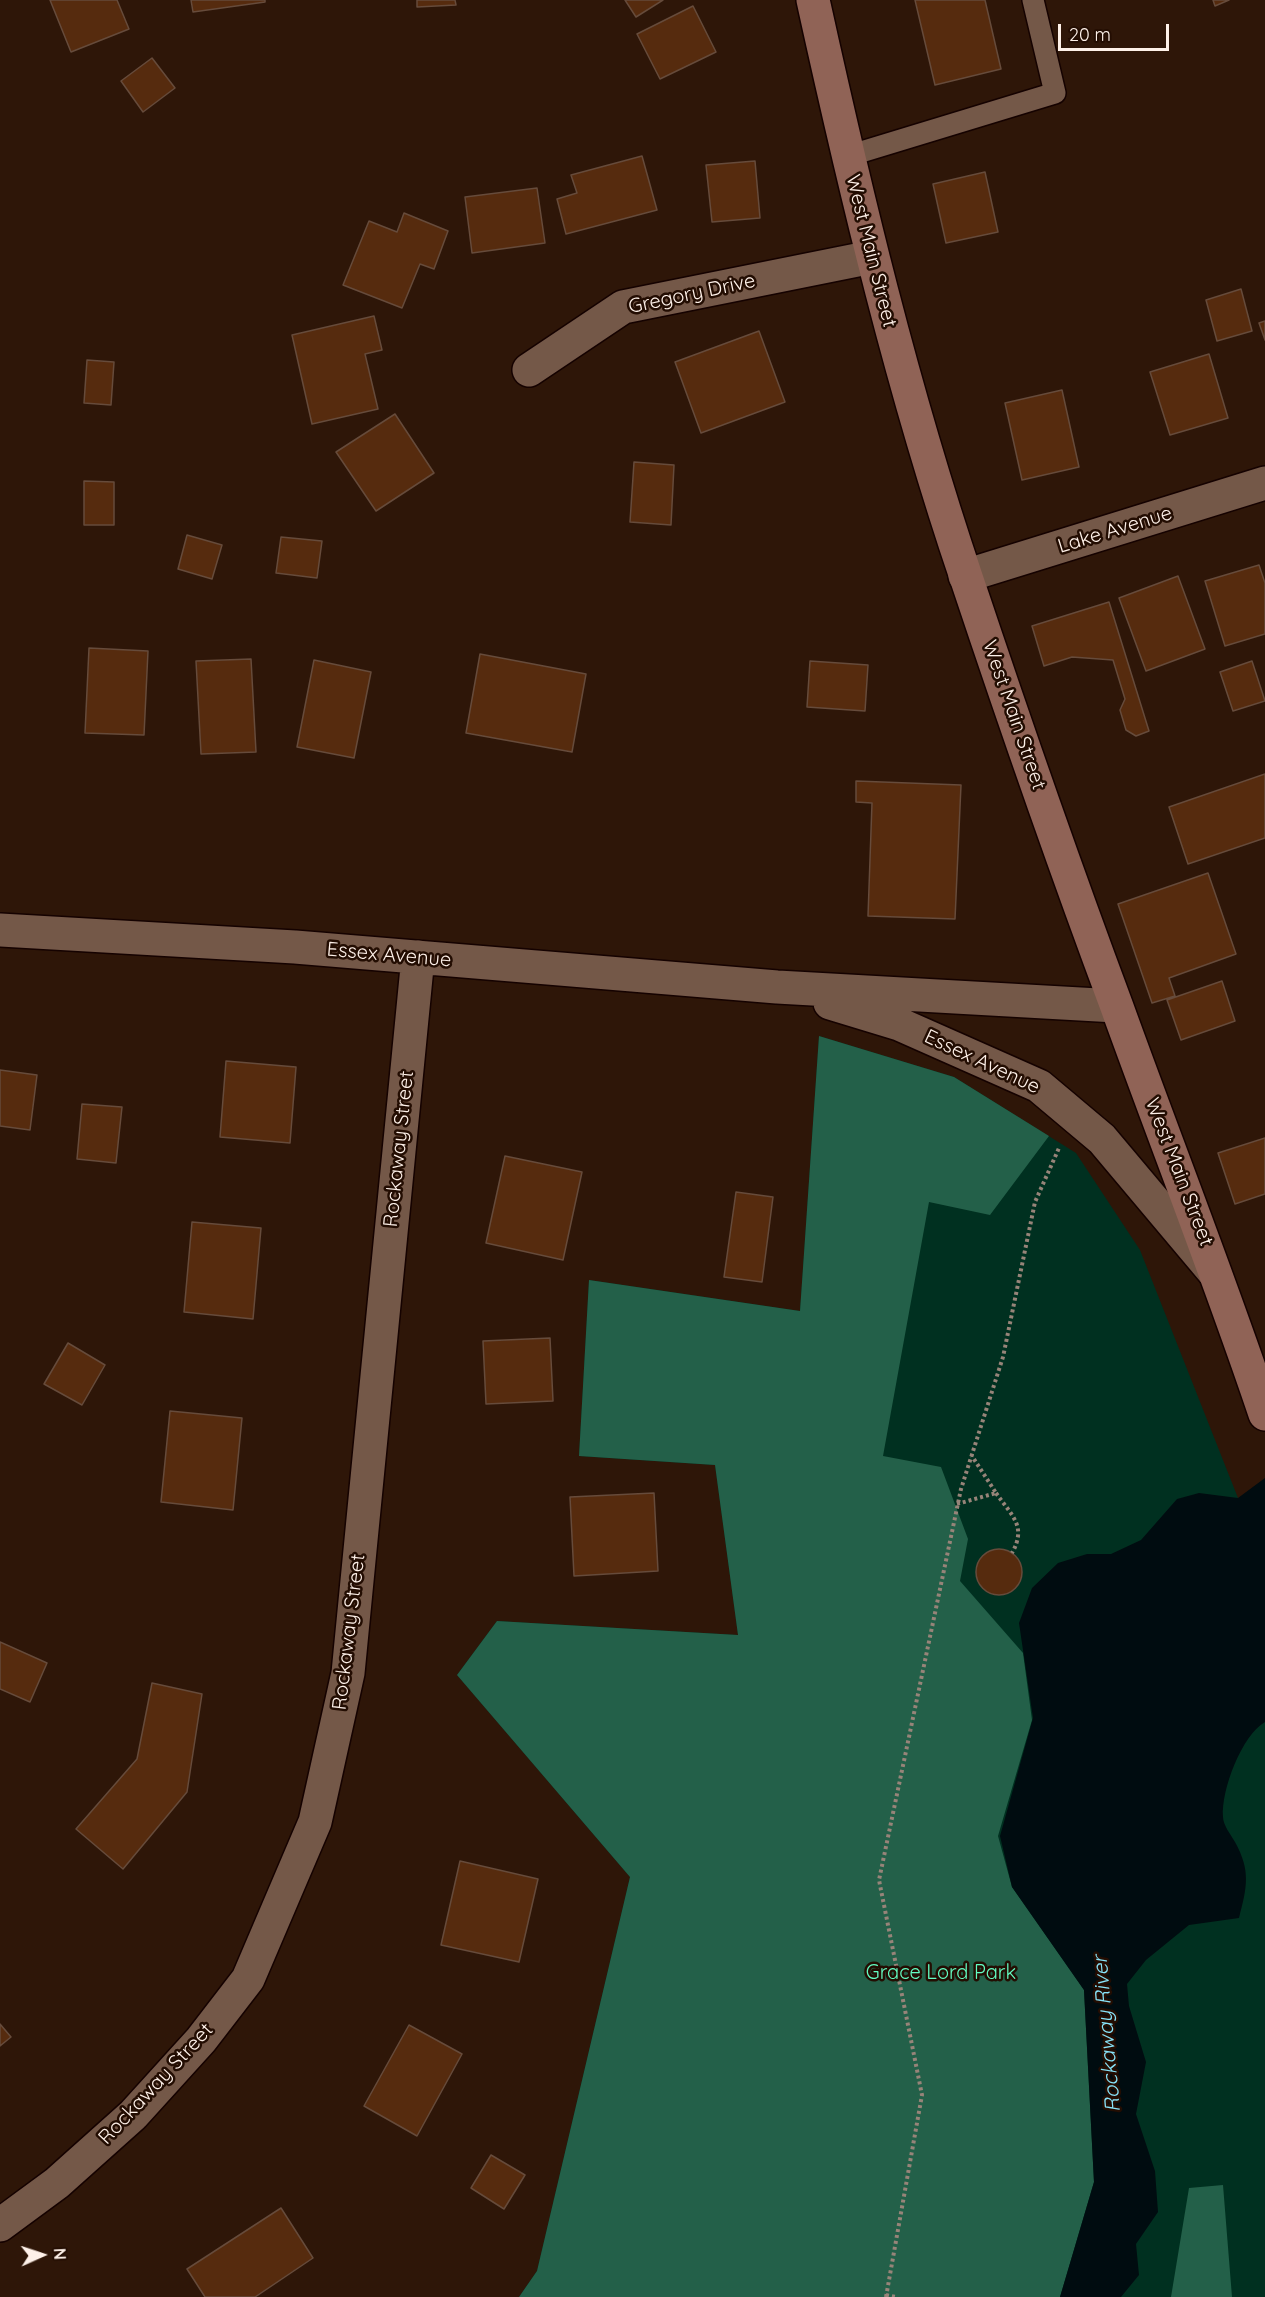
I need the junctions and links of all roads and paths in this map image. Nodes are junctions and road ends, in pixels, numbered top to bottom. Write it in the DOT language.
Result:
graph roads {
  1 [pos="813,0"];
  2 [pos="1033,0"];
  3 [pos="848,156"];
  4 [pos="872,257"];
  5 [pos="529,370"];
  6 [pos="1265,483"];
  7 [pos="965,576"];
  8 [pos="0,930"];
  9 [pos="418,957"];
  10 [pos="777,987"];
  11 [pos="1116,1006"];
  12 [pos="1074,1115"];
  13 [pos="1219,1279"];
  14 [pos="1265,1414"];
  15 [pos="972,1456"];
  16 [pos="996,1493"];
  17 [pos="957,1504"];
  18 [pos="1012,1553"];
  19 [pos="0,2225"];
  20 [pos="886,2296"];
  21 [pos="896,2297"];
  1 -- 3 [label="street, West Main Street"];
  2 -- 3 [label="lane"];
  3 -- 4 [label="street, West Main Street"];
  4 -- 5 [label="street, Gregory Drive"];
  4 -- 7 [label="street, West Main Street"];
  6 -- 7 [label="street, Lake Avenue"];
  7 -- 11 [label="street, West Main Street"];
  8 -- 9 [label="street, Essex Avenue"];
  9 -- 10 [label="street, Essex Avenue"];
  9 -- 19 [label="street, Rockaway Street"];
  10 -- 11 [label="street, Essex Avenue"];
  10 -- 12 [label="street, Essex Avenue"];
  11 -- 13 [label="street, West Main Street"];
  12 -- 13 [label="street, Essex Avenue"];
  12 -- 15 [label="path"];
  13 -- 14 [label="street, West Main Street"];
  15 -- 16 [label="path"];
  15 -- 17 [label="path"];
  16 -- 17 [label="path"];
  16 -- 18 [label="path"];
  17 -- 20 [label="path"];
  20 -- 21 [label="path"];
}
